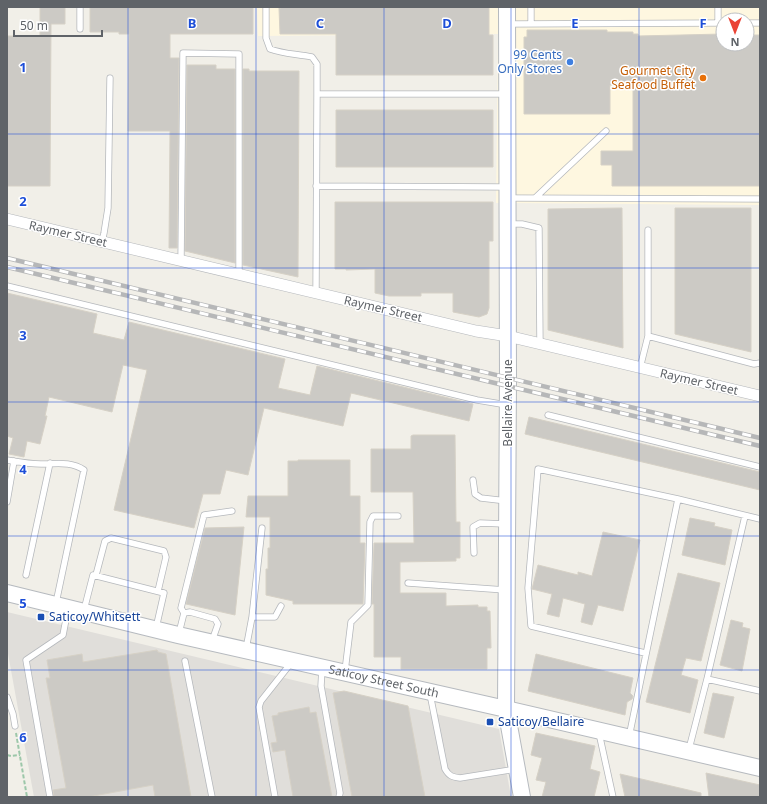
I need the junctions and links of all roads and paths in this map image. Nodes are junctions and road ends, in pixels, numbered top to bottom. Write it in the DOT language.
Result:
graph roads {
  1 [pos="80,7"];
  2 [pos="266,7"];
  3 [pos="507,7"];
  4 [pos="531,7"];
  5 [pos="715,23"];
  6 [pos="507,24"];
  7 [pos="531,24"];
  8 [pos="80,29"];
  9 [pos="110,78"];
  10 [pos="318,94"];
  11 [pos="507,94"];
  12 [pos="606,131"];
  13 [pos="316,186"];
  14 [pos="508,192"];
  15 [pos="535,198"];
  16 [pos="760,199"];
  17 [pos="7,219"];
  18 [pos="508,224"];
  19 [pos="648,230"];
  20 [pos="102,242"];
  21 [pos="181,261"];
  22 [pos="239,274"];
  23 [pos="7,286"];
  24 [pos="316,292"];
  25 [pos="508,336"];
  26 [pos="648,336"];
  27 [pos="540,344"];
  28 [pos="760,363"];
  29 [pos="640,368"];
  30 [pos="760,396"];
  31 [pos="508,405"];
  32 [pos="548,415"];
  33 [pos="7,460"];
  34 [pos="14,461"];
  35 [pos="50,463"];
  36 [pos="760,467"];
  37 [pos="473,480"];
  38 [pos="678,499"];
  39 [pos="507,501"];
  40 [pos="7,502"];
  41 [pos="232,510"];
  42 [pos="398,516"];
  43 [pos="745,516"];
  44 [pos="760,519"];
  45 [pos="507,524"];
  46 [pos="262,528"];
  47 [pos="474,553"];
  48 [pos="26,575"];
  49 [pos="96,576"];
  50 [pos="408,584"];
  51 [pos="507,590"];
  52 [pos="158,591"];
  53 [pos="7,593"];
  54 [pos="281,606"];
  55 [pos="62,607"];
  56 [pos="84,612"];
  57 [pos="184,613"];
  58 [pos="252,617"];
  59 [pos="155,630"];
  60 [pos="178,635"];
  61 [pos="211,643"];
  62 [pos="245,651"];
  63 [pos="645,653"];
  64 [pos="185,661"];
  65 [pos="293,662"];
  66 [pos="322,668"];
  67 [pos="345,673"];
  68 [pos="707,679"];
  69 [pos="760,691"];
  70 [pos="430,692"];
  71 [pos="7,697"];
  72 [pos="506,708"];
  73 [pos="15,726"];
  74 [pos="599,730"];
  75 [pos="629,737"];
  76 [pos="688,752"];
  77 [pos="7,755"];
  78 [pos="20,755"];
  79 [pos="760,768"];
  80 [pos="517,769"];
  81 [pos="27,797"];
  82 [pos="50,797"];
  83 [pos="212,797"];
  84 [pos="276,797"];
  85 [pos="338,797"];
  86 [pos="522,797"];
  87 [pos="613,797"];
  1 -- 8 [label="lane"];
  2 -- 10 [label="lane"];
  3 -- 6 [label="street, Bellaire Avenue"];
  4 -- 7 [label="lane"];
  5 -- 7 [label="lane"];
  6 -- 7 [label="lane"];
  6 -- 11 [label="street, Bellaire Avenue"];
  9 -- 20 [label="lane"];
  10 -- 11 [label="lane"];
  10 -- 13 [label="lane"];
  11 -- 14 [label="street, Bellaire Avenue"];
  12 -- 15 [label="lane"];
  13 -- 14 [label="lane"];
  13 -- 24 [label="lane"];
  14 -- 15 [label="lane"];
  14 -- 18 [label="street, Bellaire Avenue"];
  15 -- 16 [label="lane"];
  17 -- 20 [label="street, Raymer Street"];
  18 -- 25 [label="street, Bellaire Avenue"];
  18 -- 27 [label="lane"];
  19 -- 26 [label="lane"];
  20 -- 21 [label="street, Raymer Street"];
  21 -- 22 [label="street, Raymer Street"];
  21 -- 22 [label="lane"];
  22 -- 24 [label="street, Raymer Street"];
  23 -- 31 [label="lane"];
  24 -- 25 [label="street, Raymer Street"];
  25 -- 27 [label="street, Raymer Street"];
  25 -- 31 [label="street, Bellaire Avenue"];
  26 -- 28 [label="lane"];
  26 -- 29 [label="lane"];
  27 -- 29 [label="street, Raymer Street"];
  29 -- 30 [label="street, Raymer Street"];
  31 -- 39 [label="street, Bellaire Avenue"];
  32 -- 36 [label="lane"];
  33 -- 34 [label="lane"];
  34 -- 35 [label="lane"];
  34 -- 40 [label="lane"];
  35 -- 48 [label="lane"];
  35 -- 55 [label="lane"];
  37 -- 39 [label="lane"];
  38 -- 43 [label="lane"];
  38 -- 63 [label="lane"];
  38 -- 63 [label="lane"];
  39 -- 45 [label="street, Bellaire Avenue"];
  41 -- 57 [label="lane"];
  42 -- 67 [label="lane"];
  43 -- 44 [label="lane"];
  43 -- 68 [label="lane"];
  45 -- 47 [label="lane"];
  45 -- 51 [label="street, Bellaire Avenue"];
  46 -- 58 [label="lane"];
  49 -- 52 [label="lane"];
  49 -- 52 [label="lane"];
  49 -- 56 [label="lane"];
  50 -- 51 [label="lane"];
  51 -- 72 [label="street, Bellaire Avenue"];
  52 -- 59 [label="lane"];
  53 -- 55 [label="street, Saticoy Street South"];
  54 -- 58 [label="lane"];
  55 -- 56 [label="street, Saticoy Street South"];
  55 -- 82 [label="lane"];
  56 -- 59 [label="street, Saticoy Street South"];
  57 -- 60 [label="lane"];
  57 -- 61 [label="lane"];
  58 -- 62 [label="lane"];
  59 -- 60 [label="street, Saticoy Street South"];
  60 -- 61 [label="street, Saticoy Street South"];
  61 -- 62 [label="street, Saticoy Street South"];
  62 -- 65 [label="street, Saticoy Street South"];
  63 -- 75 [label="lane"];
  64 -- 83 [label="lane"];
  65 -- 66 [label="street, Saticoy Street South"];
  65 -- 84 [label="lane"];
  66 -- 67 [label="street, Saticoy Street South"];
  66 -- 85 [label="lane"];
  67 -- 70 [label="street, Saticoy Street South"];
  68 -- 69 [label="lane"];
  68 -- 76 [label="lane"];
  70 -- 72 [label="street, Saticoy Street South"];
  70 -- 80 [label="lane"];
  71 -- 73 [label="lane"];
  72 -- 74 [label="street, Saticoy Street South"];
  72 -- 80 [label="street, Bellaire Avenue"];
  73 -- 78 [label="path"];
  74 -- 75 [label="street, Saticoy Street South"];
  74 -- 87 [label="lane"];
  75 -- 76 [label="street, Saticoy Street South"];
  76 -- 79 [label="street, Saticoy Street South"];
  77 -- 78 [label="path"];
  78 -- 81 [label="path"];
  80 -- 86 [label="street, Bellaire Avenue"];
}
